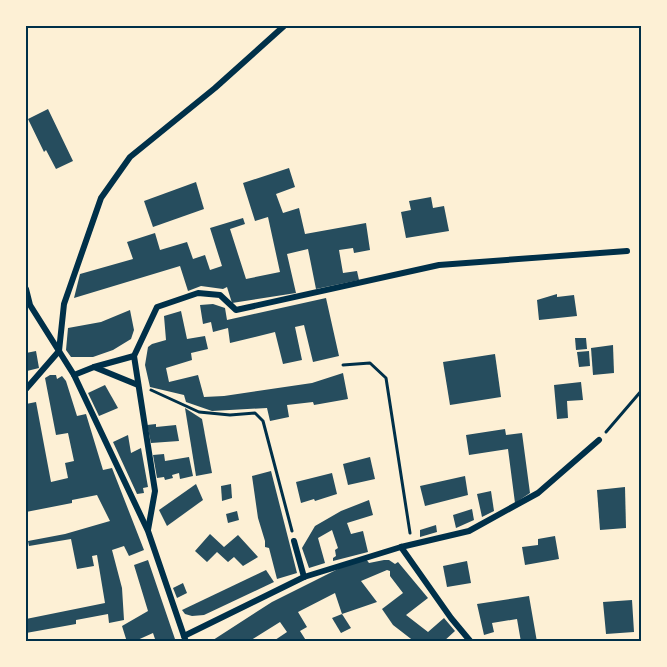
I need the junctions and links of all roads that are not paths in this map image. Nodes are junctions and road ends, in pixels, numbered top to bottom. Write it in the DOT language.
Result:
graph roads {
  1 [pos="284,26"];
  2 [pos="627,251"];
  3 [pos="26,289"];
  4 [pos="59,351"];
  5 [pos="134,356"];
  6 [pos="94,367"];
  7 [pos="74,375"];
  8 [pos="138,385"];
  9 [pos="26,388"];
  10 [pos="599,440"];
  11 [pos="148,531"];
  12 [pos="294,541"];
  13 [pos="400,547"];
  14 [pos="304,577"];
  15 [pos="185,639"];
  16 [pos="471,642"];
  1 -- 4 [label="street"];
  2 -- 5 [label="street"];
  3 -- 4 [label="street"];
  4 -- 7 [label="street"];
  4 -- 9 [label="street"];
  5 -- 6 [label="street"];
  5 -- 8 [label="street"];
  6 -- 7 [label="street"];
  6 -- 8 [label="street"];
  7 -- 11 [label="street"];
  8 -- 11 [label="street"];
  10 -- 13 [label="street"];
  11 -- 15 [label="street"];
  12 -- 14 [label="street"];
  13 -- 14 [label="street"];
  13 -- 16 [label="street"];
  14 -- 15 [label="street"];
}
